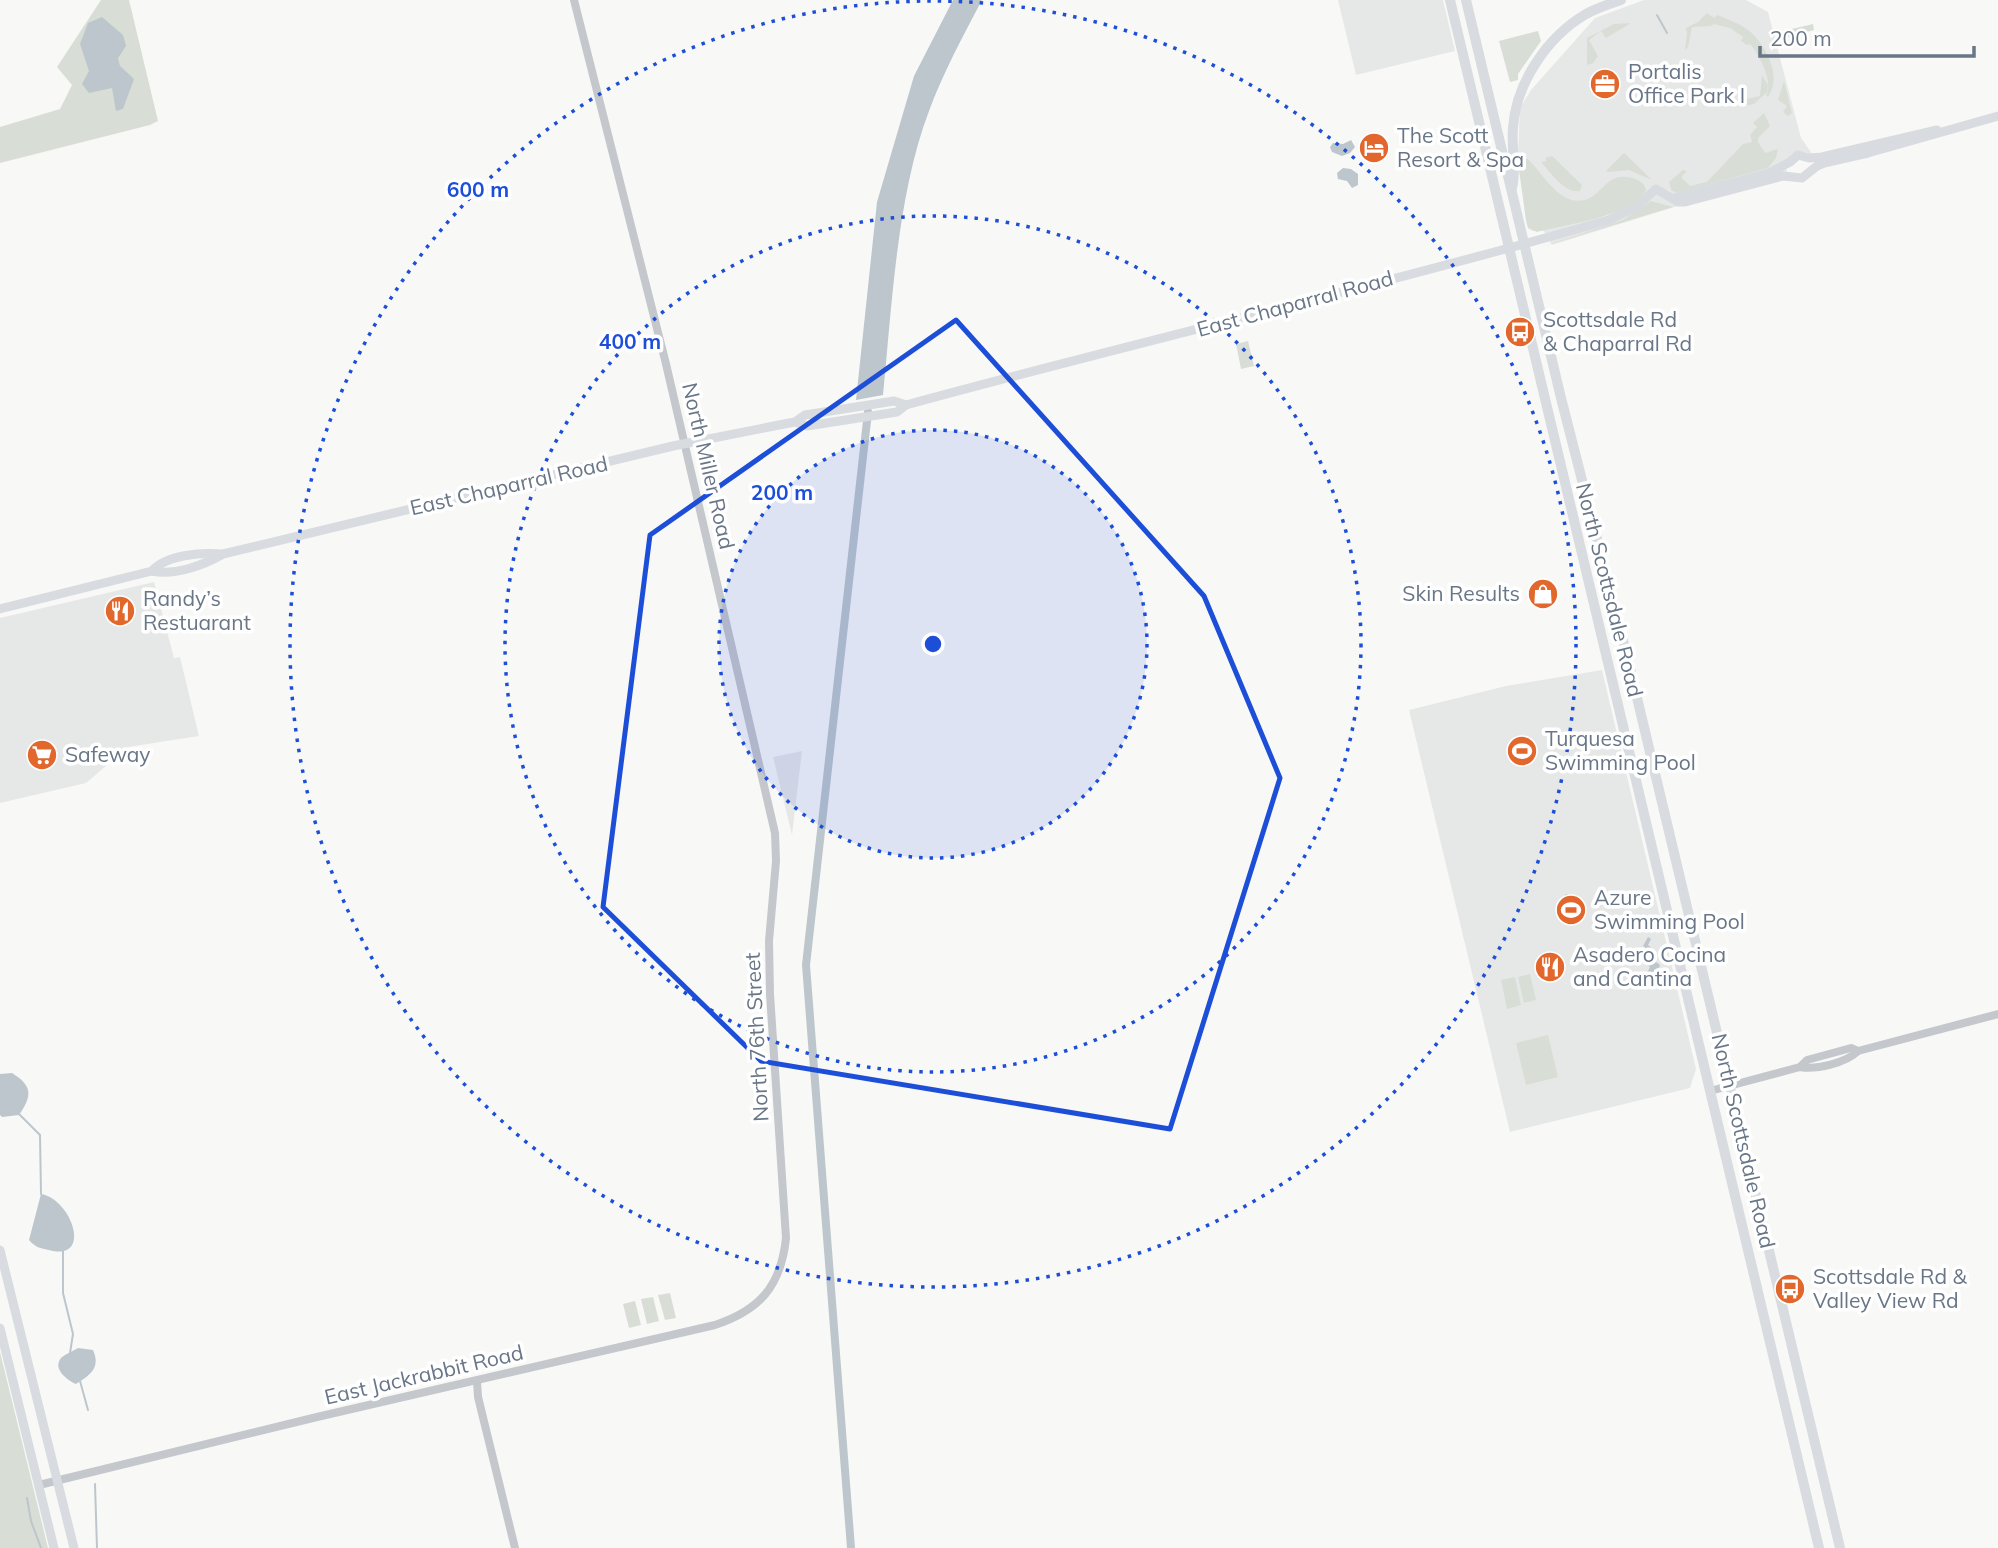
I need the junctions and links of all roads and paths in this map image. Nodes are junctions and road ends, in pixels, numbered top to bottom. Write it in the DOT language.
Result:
graph roads {
  1 [pos="574,0"];
  2 [pos="1450,0"];
  3 [pos="1466,0"];
  4 [pos="1621,0"];
  5 [pos="1998,116"];
  6 [pos="1949,129"];
  7 [pos="1809,158"];
  8 [pos="1790,162"];
  9 [pos="1812,169"];
  10 [pos="1793,175"];
  11 [pos="1761,179"];
  12 [pos="1511,190"];
  13 [pos="1524,244"];
  14 [pos="1509,248"];
  15 [pos="906,405"];
  16 [pos="795,422"];
  17 [pos="684,444"];
  18 [pos="0,609"];
  19 [pos="772,818"];
  20 [pos="1677,867"];
  21 [pos="1657,870"];
  22 [pos="1690,918"];
  23 [pos="1670,923"];
  24 [pos="1998,1014"];
  25 [pos="1729,1085"];
  26 [pos="1710,1091"];
  27 [pos="0,1251"];
  28 [pos="784,1254"];
  29 [pos="0,1328"];
  30 [pos="477,1381"];
  31 [pos="56,1480"];
  32 [pos="38,1485"];
  33 [pos="54,1548"];
  34 [pos="74,1548"];
  35 [pos="515,1548"];
  36 [pos="1819,1548"];
  37 [pos="1840,1548"];
  1 -- 17 [label="street, North Miller Road"];
  2 -- 14 [label="main road, North Scottsdale Road"];
  3 -- 12 [label="main road, North Scottsdale Road"];
  4 -- 12 [label="main road"];
  5 -- 6 [label="main road"];
  6 -- 7 [label="main road"];
  6 -- 9 [label="main road"];
  7 -- 8 [label="main road"];
  7 -- 9 [label="main road"];
  8 -- 10 [label="main road"];
  8 -- 11 [label="main road, East Chaparral Road"];
  9 -- 10 [label="main road"];
  10 -- 11 [label="main road, East Chaparral Road"];
  11 -- 13 [label="main road, East Chaparral Road"];
  12 -- 13 [label="main road, North Scottsdale Road"];
  13 -- 14 [label="main road, East Chaparral Road"];
  13 -- 20 [label="main road, North Scottsdale Road"];
  14 -- 15 [label="main road, East Chaparral Road"];
  14 -- 21 [label="main road, North Scottsdale Road"];
  15 -- 16 [label="main road, East Chaparral Road"];
  15 -- 16 [label="main road, East Chaparral Road"];
  16 -- 17 [label="main road, East Chaparral Road"];
  17 -- 18 [label="main road, East Chaparral Road"];
  17 -- 19 [label="street, North Miller Road"];
  19 -- 28 [label="street, North 76th Street"];
  20 -- 21 [label="main road"];
  20 -- 22 [label="main road, North Scottsdale Road"];
  21 -- 23 [label="main road, North Scottsdale Road"];
  22 -- 23 [label="main road"];
  22 -- 25 [label="main road, North Scottsdale Road"];
  23 -- 26 [label="main road, North Scottsdale Road"];
  24 -- 25 [label="street"];
  25 -- 26 [label="street"];
  25 -- 37 [label="main road, North Scottsdale Road"];
  26 -- 36 [label="main road, North Scottsdale Road"];
  27 -- 31 [label="main road"];
  28 -- 30 [label="street, East Jackrabbit Road"];
  29 -- 32 [label="main road"];
  30 -- 31 [label="street, East Jackrabbit Road"];
  30 -- 35 [label="street"];
  31 -- 32 [label="street, East Jackrabbit Road"];
  31 -- 34 [label="main road"];
  32 -- 33 [label="main road"];
}
